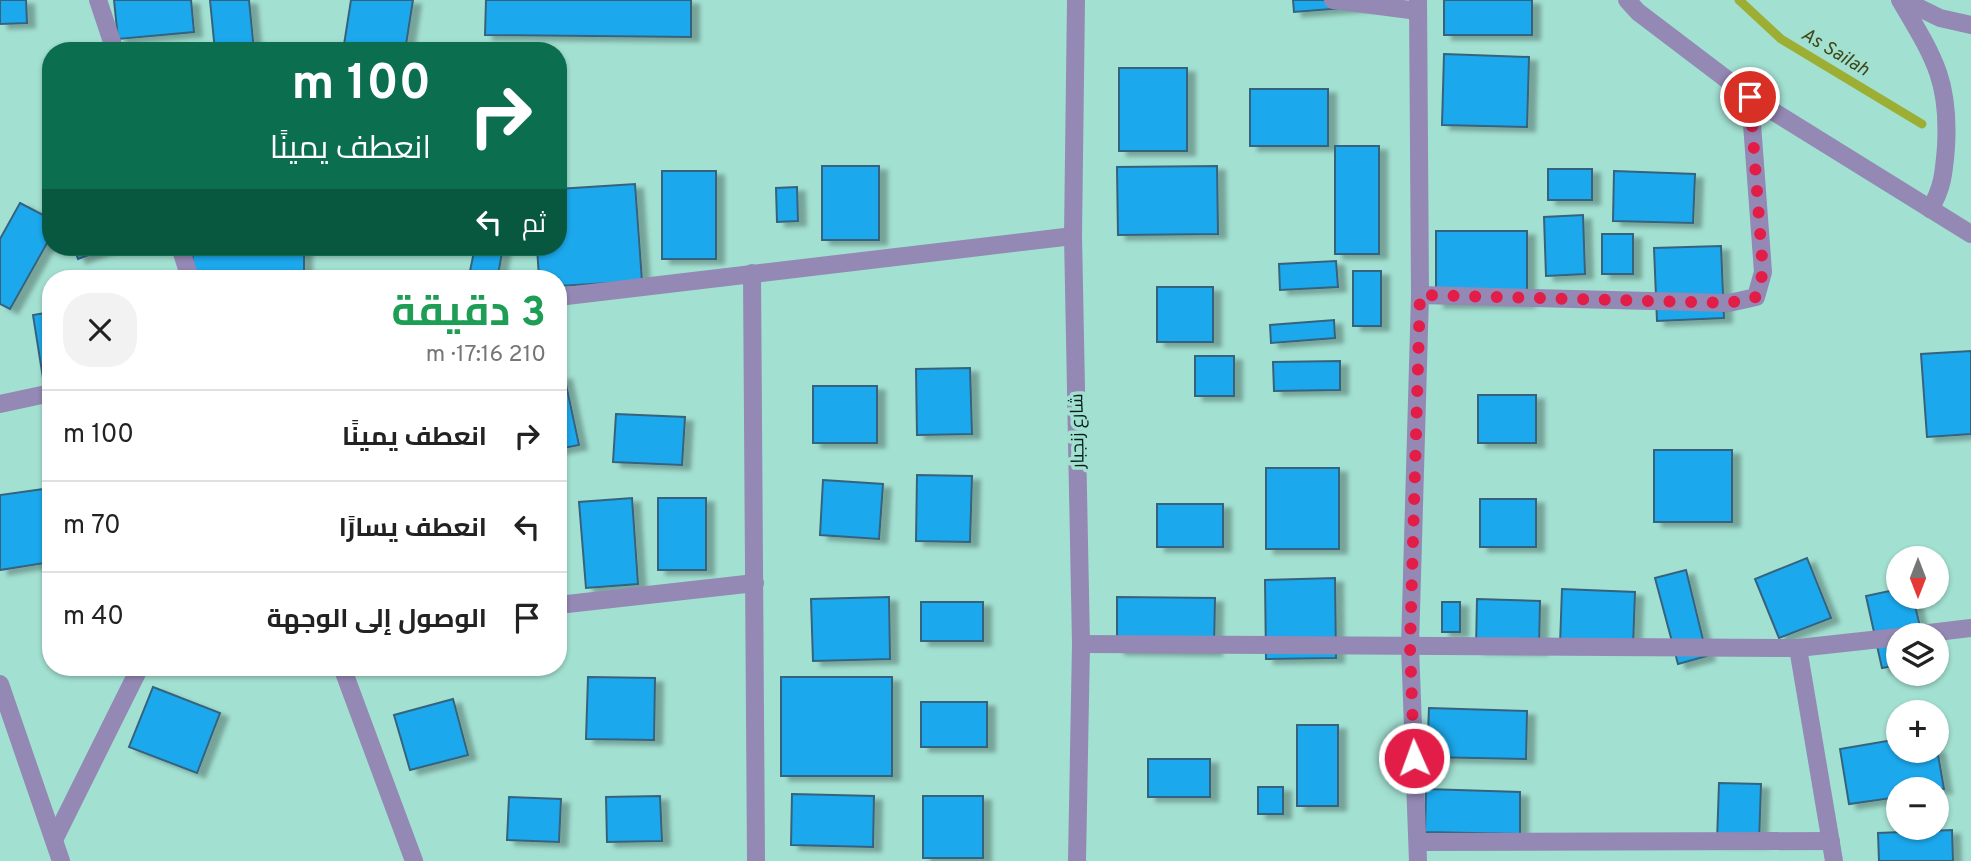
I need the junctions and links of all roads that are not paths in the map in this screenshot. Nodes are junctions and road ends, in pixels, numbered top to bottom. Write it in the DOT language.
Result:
graph roads {
  1 [pos="98,0"];
  2 [pos="1076,0"];
  3 [pos="1333,0"];
  4 [pos="1627,0"];
  5 [pos="1902,0"];
  6 [pos="1418,5"];
  7 [pos="1971,25"];
  8 [pos="112,42"];
  9 [pos="1750,97"];
  10 [pos="1930,209"];
  11 [pos="1971,234"];
  12 [pos="1073,236"];
  13 [pos="752,273"];
  14 [pos="1420,295"];
  15 [pos="567,296"];
  16 [pos="42,395"];
  17 [pos="0,404"];
  18 [pos="755,583"];
  19 [pos="567,604"];
  20 [pos="1971,628"];
  21 [pos="1949,631"];
  22 [pos="1886,638"];
  23 [pos="1081,644"];
  24 [pos="1410,646"];
  25 [pos="1798,648"];
  26 [pos="136,676"];
  27 [pos="345,676"];
  28 [pos="0,684"];
  29 [pos="54,840"];
  30 [pos="1831,841"];
  31 [pos="1418,842"];
  32 [pos="61,861"];
  33 [pos="414,861"];
  34 [pos="756,861"];
  35 [pos="1077,861"];
  36 [pos="1418,861"];
  37 [pos="1834,861"];
  1 -- 8 [label="street"];
  2 -- 12 [label="street, شارع زنجبار"];
  3 -- 6 [label="street"];
  4 -- 9 [label="street"];
  5 -- 7 [label="street"];
  5 -- 10 [label="street"];
  6 -- 14 [label="street"];
  9 -- 10 [label="street"];
  9 -- 14 [label="street"];
  10 -- 11 [label="street"];
  12 -- 13 [label="street"];
  12 -- 23 [label="street, شارع زنجبار"];
  13 -- 15 [label="street"];
  13 -- 18 [label="street"];
  14 -- 24 [label="street"];
  16 -- 17 [label="street"];
  18 -- 19 [label="street"];
  18 -- 34 [label="street"];
  20 -- 21 [label="street"];
  22 -- 25 [label="street"];
  23 -- 24 [label="street"];
  23 -- 35 [label="street, شارع زنجبار"];
  24 -- 25 [label="street"];
  24 -- 31 [label="street"];
  25 -- 30 [label="street"];
  26 -- 29 [label="street"];
  27 -- 33 [label="street"];
  28 -- 29 [label="street"];
  29 -- 32 [label="street"];
  30 -- 31 [label="street"];
  30 -- 37 [label="street"];
  31 -- 36 [label="street"];
}
